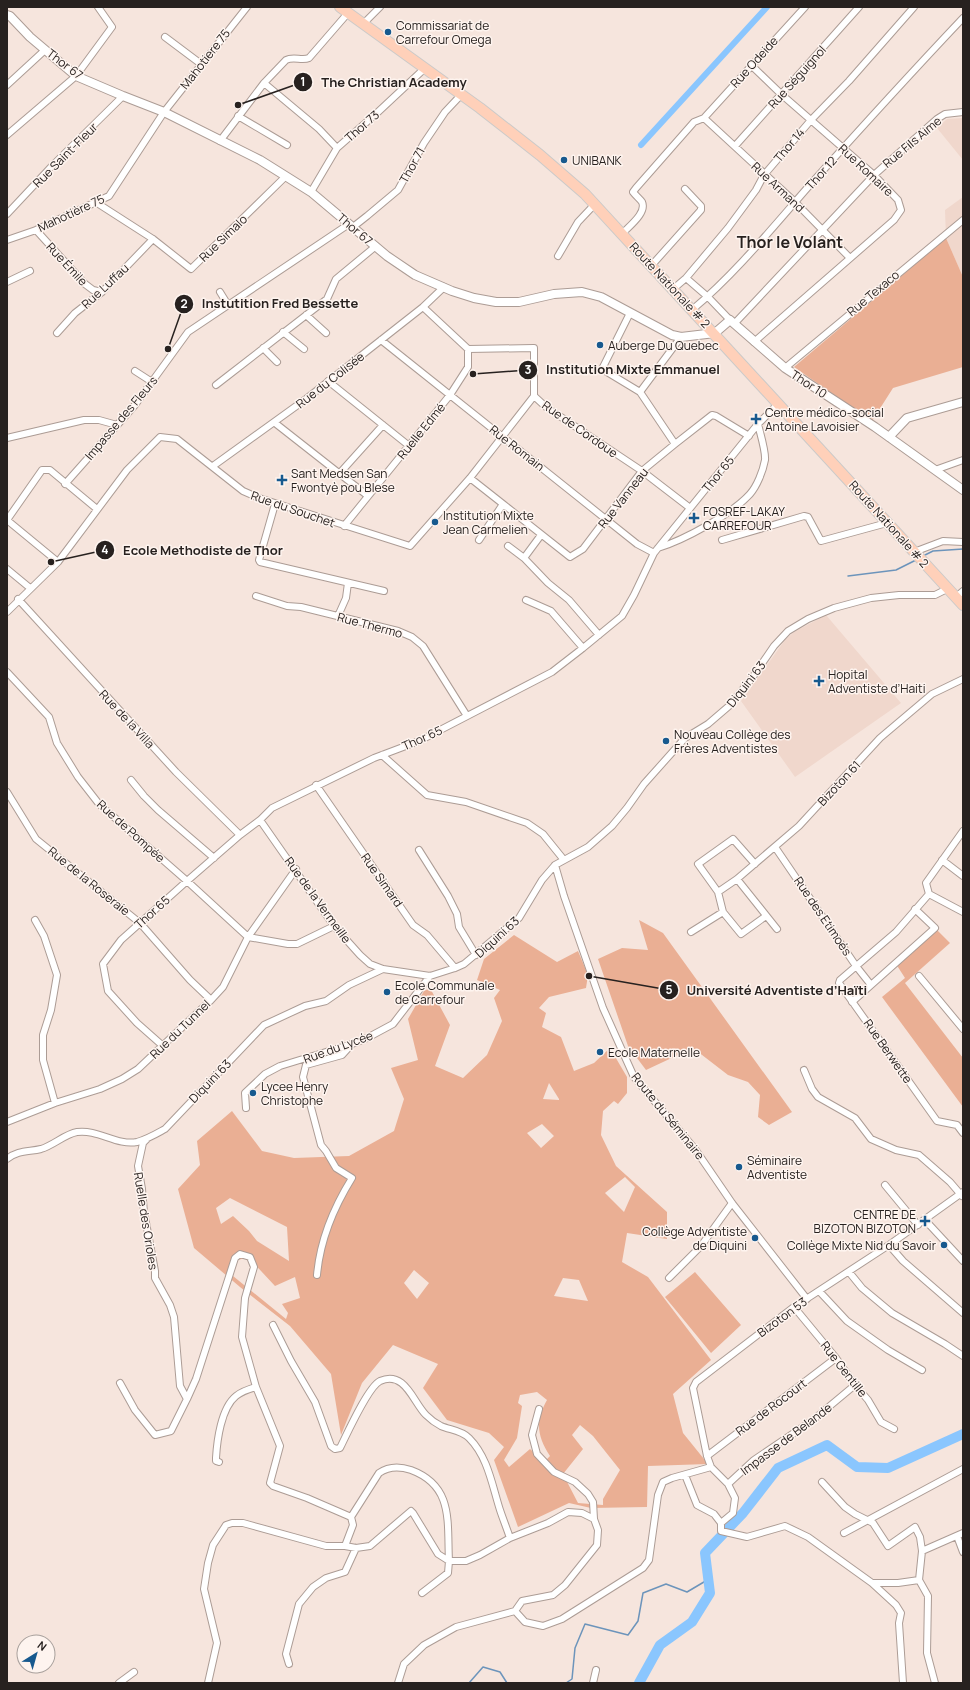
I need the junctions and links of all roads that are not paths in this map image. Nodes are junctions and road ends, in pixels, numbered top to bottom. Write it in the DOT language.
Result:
graph roads {
  1 [pos="98,7"];
  2 [pos="246,7"];
  3 [pos="380,7"];
  4 [pos="805,7"];
  5 [pos="859,7"];
  6 [pos="911,8"];
  7 [pos="344,10"];
  8 [pos="7,15"];
  9 [pos="963,18"];
  10 [pos="363,24"];
  11 [pos="165,37"];
  12 [pos="45,50"];
  13 [pos="201,64"];
  14 [pos="751,65"];
  15 [pos="424,69"];
  16 [pos="76,76"];
  17 [pos="264,83"];
  18 [pos="7,85"];
  19 [pos="781,94"];
  20 [pos="461,95"];
  21 [pos="123,96"];
  22 [pos="164,112"];
  23 [pos="963,112"];
  24 [pos="238,116"];
  25 [pos="704,118"];
  26 [pos="811,120"];
  27 [pos="7,135"];
  28 [pos="220,141"];
  29 [pos="287,145"];
  30 [pos="735,146"];
  31 [pos="337,148"];
  32 [pos="843,148"];
  33 [pos="764,175"];
  34 [pos="874,175"];
  35 [pos="286,176"];
  36 [pos="685,189"];
  37 [pos="311,192"];
  38 [pos="795,202"];
  39 [pos="97,203"];
  40 [pos="595,204"];
  41 [pos="7,214"];
  42 [pos="963,220"];
  43 [pos="351,225"];
  44 [pos="36,230"];
  45 [pos="822,230"];
  46 [pos="622,234"];
  47 [pos="7,240"];
  48 [pos="153,240"];
  49 [pos="376,246"];
  50 [pos="558,256"];
  51 [pos="850,258"];
  52 [pos="651,266"];
  53 [pos="30,271"];
  54 [pos="686,278"];
  55 [pos="7,282"];
  56 [pos="444,287"];
  57 [pos="672,290"];
  58 [pos="102,292"];
  59 [pos="220,292"];
  60 [pos="708,297"];
  61 [pos="228,305"];
  62 [pos="423,307"];
  63 [pos="692,309"];
  64 [pos="630,313"];
  65 [pos="306,315"];
  66 [pos="732,322"];
  67 [pos="283,332"];
  68 [pos="57,333"];
  69 [pos="326,333"];
  70 [pos="715,333"];
  71 [pos="681,337"];
  72 [pos="381,340"];
  73 [pos="754,342"];
  74 [pos="263,348"];
  75 [pos="304,349"];
  76 [pos="468,349"];
  77 [pos="277,362"];
  78 [pos="785,368"];
  79 [pos="135,371"];
  80 [pos="328,381"];
  81 [pos="152,382"];
  82 [pos="216,385"];
  83 [pos="640,392"];
  84 [pos="450,395"];
  85 [pos="534,396"];
  86 [pos="963,402"];
  87 [pos="779,403"];
  88 [pos="275,422"];
  89 [pos="758,424"];
  90 [pos="117,425"];
  91 [pos="383,425"];
  92 [pos="502,436"];
  93 [pos="749,436"];
  94 [pos="889,437"];
  95 [pos="7,438"];
  96 [pos="675,444"];
  97 [pos="408,445"];
  98 [pos="963,460"];
  99 [pos="213,466"];
  100 [pos="935,470"];
  101 [pos="642,471"];
  102 [pos="339,474"];
  103 [pos="470,478"];
  104 [pos="65,484"];
  105 [pos="963,490"];
  106 [pos="368,496"];
  107 [pos="275,504"];
  108 [pos="503,504"];
  109 [pos="690,508"];
  110 [pos="97,509"];
  111 [pos="606,519"];
  112 [pos="7,520"];
  113 [pos="887,523"];
  114 [pos="344,526"];
  115 [pos="541,535"];
  116 [pos="479,540"];
  117 [pos="722,540"];
  118 [pos="963,542"];
  119 [pos="508,546"];
  120 [pos="656,551"];
  121 [pos="914,552"];
  122 [pos="524,558"];
  123 [pos="58,562"];
  124 [pos="7,569"];
  125 [pos="348,583"];
  126 [pos="30,588"];
  127 [pos="947,589"];
  128 [pos="384,591"];
  129 [pos="959,594"];
  130 [pos="256,596"];
  131 [pos="18,599"];
  132 [pos="526,600"];
  133 [pos="963,605"];
  134 [pos="8,608"];
  135 [pos="338,616"];
  136 [pos="599,635"];
  137 [pos="583,648"];
  138 [pos="7,672"];
  139 [pos="963,679"];
  140 [pos="467,716"];
  141 [pos="382,755"];
  142 [pos="131,780"];
  143 [pos="316,786"];
  144 [pos="7,792"];
  145 [pos="260,820"];
  146 [pos="963,831"];
  147 [pos="240,834"];
  148 [pos="775,847"];
  149 [pos="419,850"];
  150 [pos="214,858"];
  151 [pos="564,860"];
  152 [pos="942,860"];
  153 [pos="755,864"];
  154 [pos="555,865"];
  155 [pos="296,869"];
  156 [pos="963,876"];
  157 [pos="737,879"];
  158 [pos="187,881"];
  159 [pos="718,892"];
  160 [pos="929,894"];
  161 [pos="915,909"];
  162 [pos="961,911"];
  163 [pos="723,912"];
  164 [pos="766,916"];
  165 [pos="35,920"];
  166 [pos="140,923"];
  167 [pos="334,926"];
  168 [pos="776,929"];
  169 [pos="691,932"];
  170 [pos="248,937"];
  171 [pos="476,955"];
  172 [pos="856,966"];
  173 [pos="455,968"];
  174 [pos="383,970"];
  175 [pos="430,976"];
  176 [pos="919,976"];
  177 [pos="871,985"];
  178 [pos="211,1000"];
  179 [pos="852,1002"];
  180 [pos="963,1028"];
  181 [pos="352,1044"];
  182 [pos="163,1046"];
  183 [pos="804,1070"];
  184 [pos="55,1103"];
  185 [pos="246,1108"];
  186 [pos="7,1122"];
  187 [pos="963,1133"];
  188 [pos="147,1139"];
  189 [pos="7,1159"];
  190 [pos="885,1185"];
  191 [pos="962,1194"];
  192 [pos="732,1204"];
  193 [pos="925,1220"];
  194 [pos="918,1225"];
  195 [pos="889,1245"];
  196 [pos="963,1261"];
  197 [pos="849,1272"];
  198 [pos="317,1276"];
  199 [pos="669,1278"];
  200 [pos="819,1291"];
  201 [pos="807,1299"];
  202 [pos="794,1307"];
  203 [pos="963,1313"];
  204 [pos="273,1325"];
  205 [pos="963,1356"];
  206 [pos="836,1358"];
  207 [pos="922,1370"];
  208 [pos="120,1383"];
  209 [pos="855,1385"];
  210 [pos="256,1387"];
  211 [pos="187,1399"];
  212 [pos="539,1408"];
  213 [pos="894,1429"];
  214 [pos="707,1456"];
  215 [pos="219,1462"];
  216 [pos="711,1467"];
  217 [pos="963,1470"];
  218 [pos="685,1475"];
  219 [pos="822,1482"];
  220 [pos="728,1484"];
  221 [pos="351,1517"];
  222 [pos="594,1519"];
  223 [pos="868,1520"];
  224 [pos="721,1523"];
  225 [pos="844,1533"];
  226 [pos="963,1533"];
  227 [pos="956,1536"];
  228 [pos="510,1538"];
  229 [pos="345,1546"];
  230 [pos="356,1548"];
  231 [pos="922,1551"];
  232 [pos="963,1552"];
  233 [pos="449,1560"];
  234 [pos="919,1580"];
  235 [pos="872,1583"];
  236 [pos="422,1593"];
  237 [pos="515,1611"];
  238 [pos="289,1664"];
  239 [pos="596,1670"];
  240 [pos="134,1672"];
  241 [pos="119,1683"];
  242 [pos="208,1683"];
  243 [pos="398,1683"];
  244 [pos="593,1683"];
  245 [pos="903,1683"];
  246 [pos="935,1683"];
  1 -- 16 [label="street"];
  2 -- 13 [label="street, Mahotiere 75"];
  3 -- 10 [label="street"];
  4 -- 14 [label="street, Rue Odeide"];
  5 -- 19 [label="street, Rue Séguignol"];
  6 -- 26 [label="street, Thor 14"];
  7 -- 10 [label="main road, Route Nationale # 2"];
  7 -- 17 [label="street"];
  8 -- 12 [label="street, Thor 67"];
  9 -- 32 [label="street, Thor 12"];
  10 -- 15 [label="main road, Route Nationale # 2"];
  11 -- 13 [label="street"];
  12 -- 16 [label="street, Thor 67"];
  12 -- 18 [label="street"];
  13 -- 22 [label="street, Mahotiere 75"];
  14 -- 19 [label="street, Rue Romaire"];
  14 -- 25 [label="street, Rue Odeide"];
  15 -- 20 [label="main road, Route Nationale # 2"];
  15 -- 31 [label="street, Thor 73"];
  16 -- 21 [label="street, Thor 67"];
  16 -- 27 [label="street"];
  17 -- 24 [label="street"];
  17 -- 31 [label="street"];
  19 -- 26 [label="street, Rue Romaire"];
  19 -- 30 [label="street, Rue Séguignol"];
  20 -- 40 [label="main road, Route Nationale # 2"];
  20 -- 43 [label="street, Thor 71"];
  21 -- 22 [label="street, Thor 67"];
  21 -- 41 [label="street, Rue Saint-Fleur"];
  22 -- 28 [label="street, Thor 67"];
  22 -- 39 [label="street, Mahotière 75"];
  23 -- 34 [label="street, Rue Fils Aime"];
  24 -- 28 [label="street"];
  24 -- 29 [label="street"];
  25 -- 30 [label="street, Rue Armand"];
  25 -- 46 [label="street, Rue Odeide"];
  26 -- 32 [label="street, Rue Romaire"];
  26 -- 33 [label="street, Thor 14"];
  28 -- 35 [label="street, Thor 67"];
  30 -- 33 [label="street, Rue Armand"];
  31 -- 37 [label="street, Thor 73"];
  32 -- 34 [label="street, Rue Romaire"];
  32 -- 38 [label="street, Thor 12"];
  33 -- 38 [label="street, Rue Armand"];
  33 -- 54 [label="street, Thor 14"];
  34 -- 45 [label="street, Rue Fils Aime"];
  34 -- 51 [label="street, Rue Romaire"];
  35 -- 37 [label="street, Thor 67"];
  35 -- 48 [label="street, Rue Simalo"];
  36 -- 52 [label="street"];
  37 -- 43 [label="street, Thor 67"];
  38 -- 45 [label="street, Rue Armand"];
  38 -- 60 [label="street, Thor 12"];
  39 -- 44 [label="street, Mahotière 75"];
  39 -- 48 [label="street, Rue Simalo"];
  40 -- 46 [label="main road, Route Nationale # 2"];
  40 -- 50 [label="street"];
  42 -- 78 [label="street, Rue Texaco"];
  43 -- 49 [label="street, Thor 67"];
  43 -- 61 [label="street, Impasse des Fleurs"];
  44 -- 47 [label="street, Mahotière 75"];
  44 -- 58 [label="street, Rue Émile"];
  45 -- 51 [label="street, Rue Armand"];
  45 -- 66 [label="street, Rue Fils Aime"];
  46 -- 52 [label="main road, Route Nationale # 2"];
  48 -- 58 [label="street, Rue Luffau"];
  49 -- 56 [label="street, Thor 67"];
  49 -- 65 [label="street"];
  51 -- 73 [label="street, Rue Romaire"];
  52 -- 57 [label="main road, Route Nationale # 2"];
  53 -- 55 [label="street"];
  54 -- 57 [label="street, Thor 14"];
  54 -- 60 [label="street, Thor 10"];
  56 -- 62 [label="street, Rue du Colisée"];
  56 -- 64 [label="street, Thor 67"];
  57 -- 63 [label="main road, Route Nationale # 2"];
  58 -- 68 [label="street, Rue Luffau"];
  59 -- 61 [label="street"];
  60 -- 63 [label="street, Thor 12"];
  60 -- 66 [label="street, Thor 10"];
  61 -- 81 [label="street, Impasse des Fleurs"];
  62 -- 72 [label="street, Rue du Colisée"];
  62 -- 76 [label="street"];
  63 -- 70 [label="main road, Route Nationale # 2"];
  64 -- 71 [label="street, Thor 67"];
  64 -- 83 [label="street"];
  65 -- 67 [label="street"];
  65 -- 69 [label="street"];
  66 -- 70 [label="street"];
  66 -- 73 [label="street, Thor 10"];
  67 -- 74 [label="street"];
  67 -- 75 [label="street"];
  70 -- 71 [label="street, Thor 67"];
  70 -- 87 [label="main road, Route Nationale # 2"];
  71 -- 83 [label="street"];
  72 -- 80 [label="street, Rue du Colisée"];
  72 -- 84 [label="street, Rue Romain"];
  73 -- 78 [label="street, Thor 10"];
  74 -- 77 [label="street"];
  74 -- 82 [label="street"];
  76 -- 84 [label="street, Ruelle Edmé"];
  76 -- 85 [label="street, Rue de Cordoue"];
  78 -- 94 [label="street, Thor 10"];
  79 -- 81 [label="street"];
  80 -- 88 [label="street, Rue du Colisée"];
  80 -- 91 [label="street"];
  81 -- 90 [label="street, Impasse des Fleurs"];
  83 -- 96 [label="street"];
  84 -- 92 [label="street, Rue Romain"];
  84 -- 97 [label="street, Ruelle Edmé"];
  85 -- 92 [label="street, Rue du Souchet"];
  85 -- 101 [label="street, Rue de Cordoue"];
  86 -- 94 [label="street"];
  87 -- 89 [label="street, Thor 65"];
  87 -- 113 [label="main road, Route Nationale # 2"];
  88 -- 99 [label="street, Rue du Colisée"];
  88 -- 102 [label="street"];
  89 -- 93 [label="street, Thor 65"];
  89 -- 120 [label="street"];
  90 -- 95 [label="street"];
  90 -- 104 [label="street, Impasse des Fleurs"];
  91 -- 97 [label="street"];
  91 -- 102 [label="street"];
  92 -- 103 [label="street, Rue du Souchet"];
  92 -- 111 [label="street, Rue Romain"];
  93 -- 96 [label="street, Rue Vanneau"];
  93 -- 109 [label="street, Thor 65"];
  94 -- 100 [label="street, Thor 10"];
  96 -- 101 [label="street, Rue Vanneau"];
  97 -- 106 [label="street, Ruelle Edmé"];
  98 -- 100 [label="street"];
  99 -- 107 [label="street, Rue du Souchet"];
  99 -- 110 [label="street, Rue du Souchet"];
  100 -- 105 [label="street, Thor 10"];
  101 -- 109 [label="street, Rue de Cordoue"];
  101 -- 111 [label="street, Rue Vanneau"];
  102 -- 106 [label="street"];
  103 -- 108 [label="street, Rue Vanneau"];
  103 -- 114 [label="street, Rue du Souchet"];
  104 -- 110 [label="street"];
  104 -- 112 [label="street"];
  106 -- 114 [label="street, Ruelle Edmé"];
  107 -- 114 [label="street, Rue du Souchet"];
  107 -- 125 [label="street"];
  108 -- 115 [label="street, Rue Vanneau"];
  108 -- 116 [label="street"];
  109 -- 120 [label="street, Thor 65"];
  110 -- 123 [label="street, Rue du Souchet"];
  111 -- 115 [label="street, Rue Vanneau"];
  111 -- 120 [label="street, Rue Romain"];
  112 -- 123 [label="street"];
  113 -- 117 [label="street"];
  113 -- 121 [label="main road, Route Nationale # 2"];
  115 -- 122 [label="street"];
  118 -- 121 [label="street"];
  119 -- 122 [label="street"];
  120 -- 136 [label="street, Thor 65"];
  121 -- 127 [label="main road, Route Nationale # 2"];
  122 -- 136 [label="street"];
  123 -- 126 [label="street, Rue du Souchet"];
  124 -- 126 [label="street"];
  125 -- 128 [label="street"];
  125 -- 135 [label="street"];
  126 -- 131 [label="street, Rue du Souchet"];
  127 -- 129 [label="main road, Route Nationale # 2"];
  127 -- 151 [label="street, Diquini 63"];
  129 -- 133 [label="main road, Route Nationale # 2"];
  130 -- 135 [label="street, Rue Thermo"];
  131 -- 134 [label="street, Rue du Souchet"];
  131 -- 147 [label="street, Rue de la Villa"];
  132 -- 137 [label="street"];
  135 -- 140 [label="street, Rue Thermo"];
  136 -- 137 [label="street, Thor 65"];
  137 -- 140 [label="street, Thor 65"];
  138 -- 158 [label="street, Rue de Pompée"];
  139 -- 148 [label="street, Bizoton 61"];
  140 -- 141 [label="street, Thor 65"];
  141 -- 143 [label="street, Thor 65"];
  141 -- 151 [label="street"];
  142 -- 150 [label="street"];
  143 -- 145 [label="street, Thor 65"];
  143 -- 173 [label="street, Rue Simard"];
  144 -- 166 [label="street, Rue de la Roseraie"];
  145 -- 147 [label="street, Thor 65"];
  145 -- 155 [label="street, Rue de la Vermeille"];
  146 -- 152 [label="street"];
  147 -- 150 [label="street, Thor 65"];
  148 -- 153 [label="street, Bizoton 61"];
  148 -- 172 [label="street, Rue des Etimoés"];
  149 -- 171 [label="street"];
  150 -- 158 [label="street, Thor 65"];
  151 -- 154 [label="street, Diquini 63"];
  152 -- 156 [label="street"];
  152 -- 160 [label="street"];
  153 -- 157 [label="street, Bizoton 61"];
  153 -- 159 [label="street"];
  154 -- 171 [label="street, Diquini 63"];
  154 -- 192 [label="street, Route du Séminaire"];
  155 -- 167 [label="street, Rue de la Vermeille"];
  155 -- 170 [label="street, Rue du Tunnel"];
  157 -- 159 [label="street, Bizoton 61"];
  157 -- 164 [label="street"];
  158 -- 166 [label="street, Thor 65"];
  158 -- 170 [label="street, Rue de Pompée"];
  159 -- 163 [label="street"];
  160 -- 161 [label="street, Rue Berwette"];
  160 -- 162 [label="street"];
  161 -- 172 [label="street, Rue Berwette"];
  161 -- 177 [label="street"];
  163 -- 164 [label="street"];
  163 -- 169 [label="street"];
  164 -- 168 [label="street"];
  165 -- 184 [label="street"];
  166 -- 178 [label="street, Rue de la Roseraie"];
  166 -- 182 [label="street, Thor 65"];
  167 -- 170 [label="street"];
  167 -- 174 [label="street, Rue de la Vermeille"];
  170 -- 178 [label="street, Rue du Tunnel"];
  171 -- 173 [label="street, Diquini 63"];
  172 -- 177 [label="street, Rue des Etimoés"];
  172 -- 179 [label="street, Rue Berwette"];
  173 -- 175 [label="street, Diquini 63"];
  174 -- 175 [label="street, Diquini 63"];
  174 -- 188 [label="street, Diquini 63"];
  175 -- 181 [label="street, Rue du Lycée"];
  176 -- 180 [label="street"];
  177 -- 179 [label="street"];
  178 -- 182 [label="street, Rue du Tunnel"];
  179 -- 187 [label="street, Rue Berwette"];
  181 -- 185 [label="street, Rue du Lycée"];
  181 -- 198 [label="street"];
  182 -- 184 [label="street, Rue du Tunnel"];
  183 -- 191 [label="street"];
  184 -- 186 [label="street, Rue du Tunnel"];
  188 -- 189 [label="street, Diquini 63"];
  188 -- 211 [label="street, Ruelle des Orioles"];
  190 -- 194 [label="street"];
  191 -- 193 [label="street, Bizoton 53"];
  192 -- 199 [label="street"];
  192 -- 201 [label="street, Route du Séminaire"];
  193 -- 194 [label="street, Bizoton 53"];
  193 -- 196 [label="street"];
  194 -- 195 [label="street, Bizoton 53"];
  195 -- 197 [label="street, Bizoton 53"];
  195 -- 203 [label="street"];
  197 -- 200 [label="street, Bizoton 53"];
  197 -- 205 [label="street"];
  200 -- 201 [label="street, Bizoton 53"];
  200 -- 207 [label="street"];
  201 -- 202 [label="street, Bizoton 53"];
  202 -- 206 [label="street, Rue Gentille"];
  202 -- 214 [label="street, Bizoton 53"];
  204 -- 228 [label="street"];
  206 -- 209 [label="street, Rue Gentille"];
  206 -- 214 [label="street, Rue de Rocourt"];
  208 -- 211 [label="street"];
  209 -- 213 [label="street, Rue Gentille"];
  209 -- 220 [label="street, Impasse de Belande"];
  210 -- 211 [label="street"];
  210 -- 215 [label="street"];
  210 -- 221 [label="street"];
  212 -- 222 [label="street"];
  214 -- 216 [label="street, Bizoton 53"];
  216 -- 218 [label="street"];
  216 -- 220 [label="street, Bizoton 53"];
  217 -- 223 [label="street"];
  218 -- 224 [label="street"];
  218 -- 237 [label="street"];
  219 -- 223 [label="street"];
  220 -- 224 [label="street"];
  221 -- 229 [label="street"];
  221 -- 233 [label="street"];
  222 -- 228 [label="street"];
  222 -- 237 [label="street"];
  223 -- 225 [label="street"];
  223 -- 231 [label="street"];
  224 -- 235 [label="street"];
  226 -- 227 [label="street"];
  227 -- 231 [label="street"];
  227 -- 232 [label="street"];
  228 -- 233 [label="street"];
  229 -- 230 [label="street"];
  229 -- 242 [label="street"];
  230 -- 233 [label="street"];
  230 -- 238 [label="street"];
  231 -- 234 [label="street"];
  233 -- 236 [label="street"];
  234 -- 235 [label="street"];
  234 -- 246 [label="street"];
  235 -- 245 [label="street"];
  237 -- 243 [label="street"];
  239 -- 244 [label="street"];
  240 -- 241 [label="street"];
}
